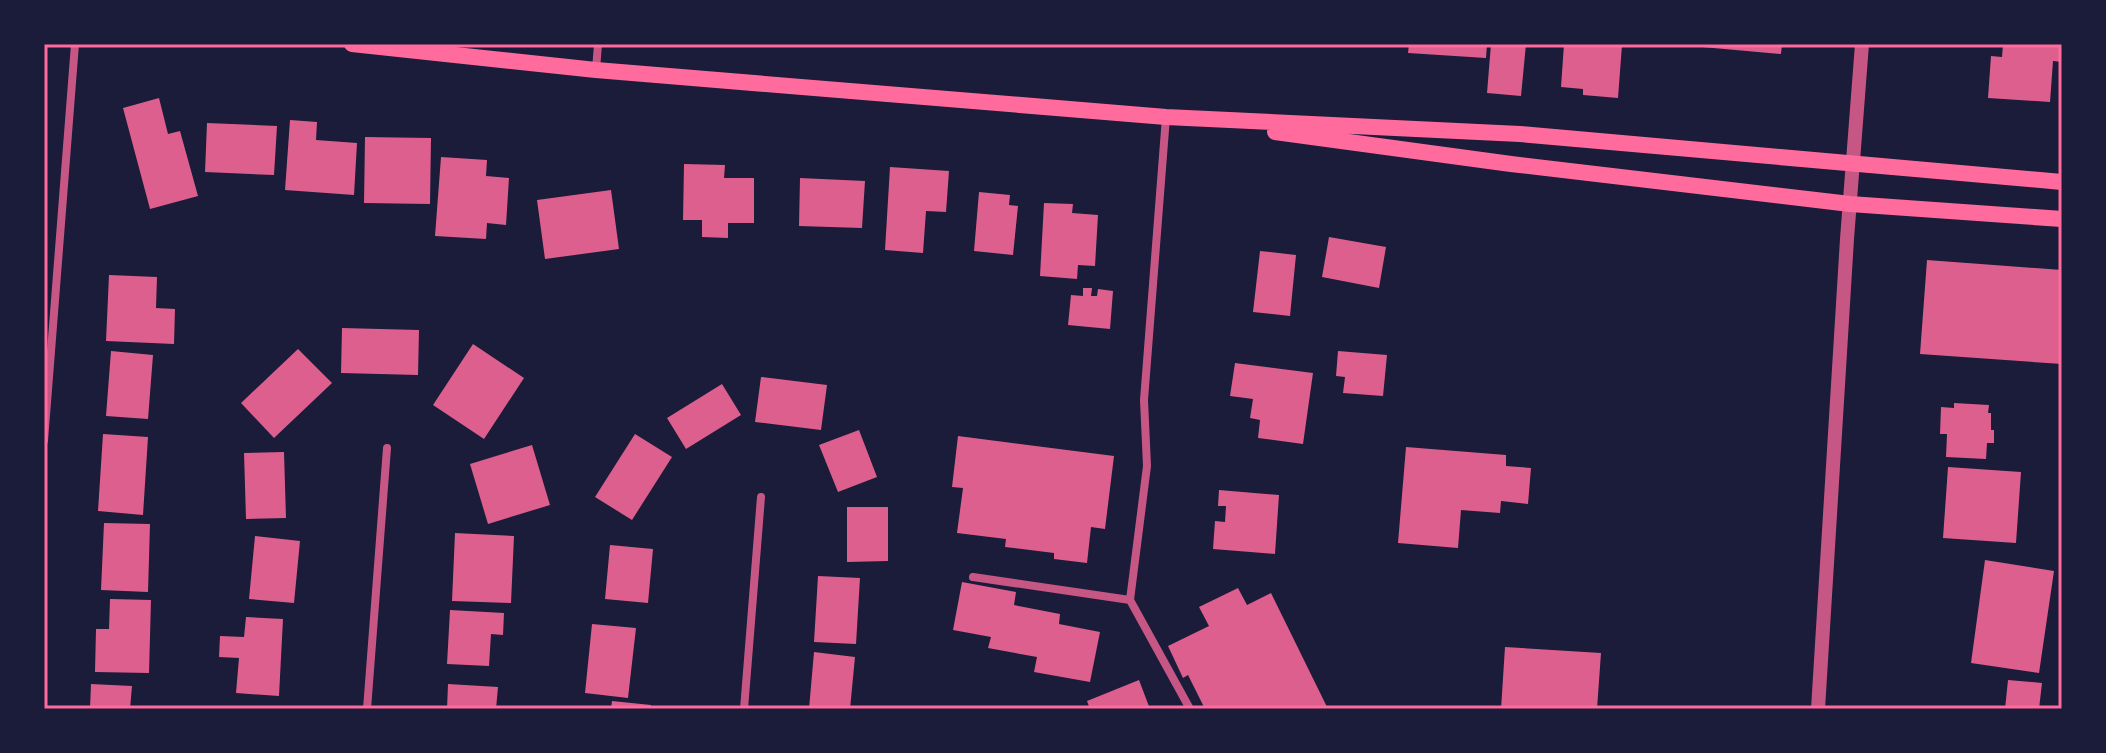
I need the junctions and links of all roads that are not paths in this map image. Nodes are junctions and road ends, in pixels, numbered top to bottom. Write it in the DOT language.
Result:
graph roads {
  1 [pos="75,44"];
  2 [pos="352,44"];
  3 [pos="598,44"];
  4 [pos="1862,44"];
  5 [pos="596,70"];
  6 [pos="1166,117"];
  7 [pos="1852,165"];
  8 [pos="2062,182"];
  9 [pos="1850,204"];
  10 [pos="2062,219"];
  11 [pos="44,441"];
  12 [pos="387,448"];
  13 [pos="761,497"];
  14 [pos="973,577"];
  15 [pos="1130,600"];
  16 [pos="367,709"];
  17 [pos="744,709"];
  18 [pos="1190,709"];
  19 [pos="1818,709"];
  1 -- 11 [label="street"];
  2 -- 5 [label="main road"];
  3 -- 5 [label="street"];
  4 -- 7 [label="street"];
  5 -- 6 [label="main road"];
  6 -- 7 [label="main road"];
  6 -- 9 [label="main road"];
  6 -- 15 [label="street"];
  7 -- 8 [label="main road"];
  7 -- 9 [label="street"];
  9 -- 10 [label="main road"];
  9 -- 19 [label="street"];
  12 -- 16 [label="street"];
  13 -- 17 [label="street"];
  14 -- 15 [label="street"];
  15 -- 18 [label="street"];
}
